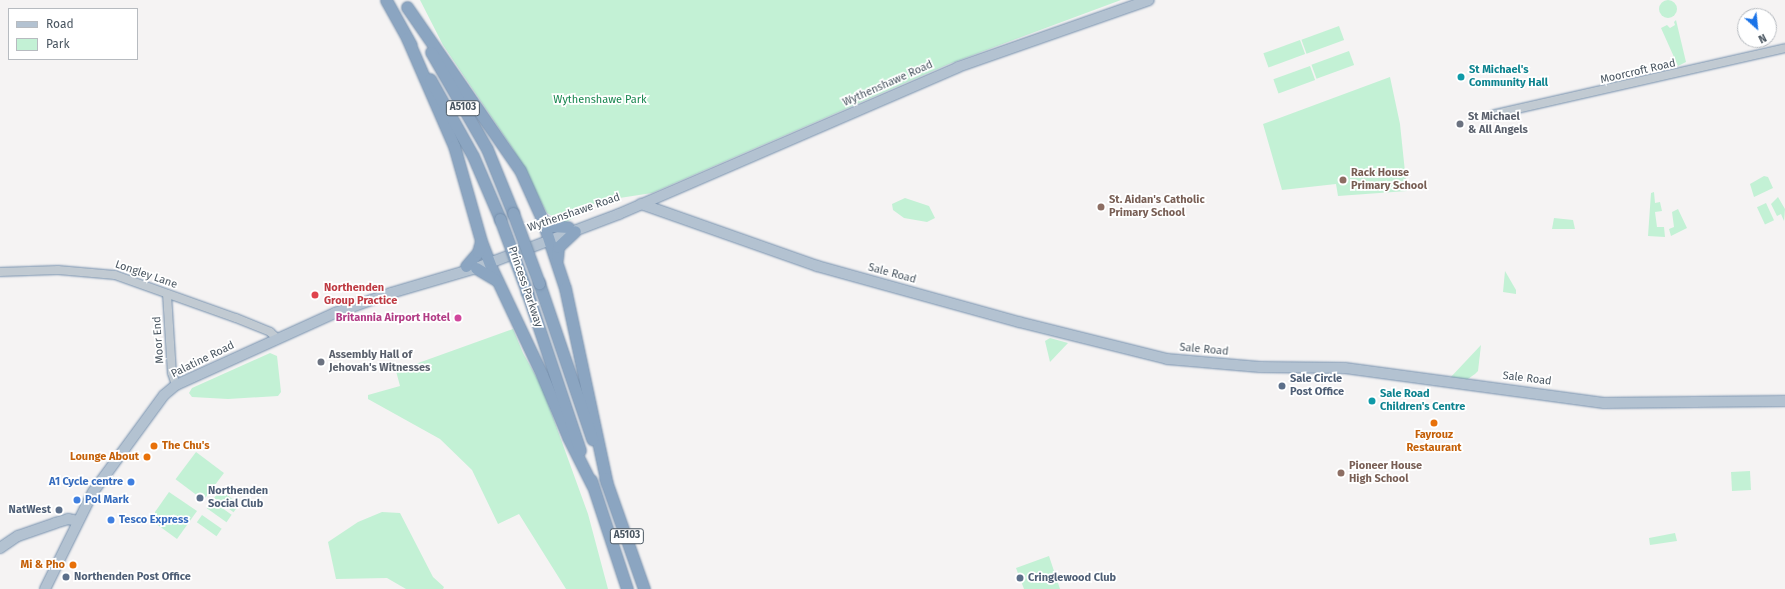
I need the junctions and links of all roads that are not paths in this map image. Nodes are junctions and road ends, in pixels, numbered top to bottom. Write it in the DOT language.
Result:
graph roads {
  1 [pos="386,0"];
  2 [pos="1149,0"];
  3 [pos="405,3"];
  4 [pos="407,38"];
  5 [pos="1785,48"];
  6 [pos="1495,114"];
  7 [pos="641,204"];
  8 [pos="542,219"];
  9 [pos="572,229"];
  10 [pos="549,238"];
  11 [pos="481,241"];
  12 [pos="489,260"];
  13 [pos="557,261"];
  14 [pos="471,267"];
  15 [pos="0,272"];
  16 [pos="444,277"];
  17 [pos="498,282"];
  18 [pos="167,294"];
  19 [pos="277,338"];
  20 [pos="176,385"];
  21 [pos="1785,401"];
  22 [pos="607,484"];
  23 [pos="592,485"];
  24 [pos="78,521"];
  25 [pos="0,548"];
  26 [pos="45,589"];
  27 [pos="627,589"];
  28 [pos="644,589"];
  1 -- 4 [label="highway, Princess Parkway / A5103"];
  2 -- 7 [label="main road, Wythenshawe Road"];
  3 -- 8 [label="highway"];
  3 -- 22 [label="highway, Princess Parkway / A5103, bridge"];
  4 -- 11 [label="highway"];
  4 -- 23 [label="highway, Princess Parkway / A5103, bridge"];
  5 -- 6 [label="street, Moorcroft Road"];
  7 -- 9 [label="main road, Wythenshawe Road"];
  7 -- 21 [label="main road, Sale Road"];
  8 -- 9 [label="highway"];
  8 -- 10 [label="highway"];
  9 -- 10 [label="main road, Wythenshawe Road"];
  9 -- 13 [label="highway"];
  10 -- 12 [label="main road, Wythenshawe Road"];
  10 -- 13 [label="highway"];
  11 -- 12 [label="highway"];
  11 -- 14 [label="highway"];
  12 -- 14 [label="main road, Wythenshawe Road"];
  12 -- 17 [label="highway"];
  13 -- 22 [label="highway"];
  14 -- 16 [label="main road, Wythenshawe Road"];
  14 -- 17 [label="highway"];
  15 -- 18 [label="street, Longley Lane"];
  16 -- 19 [label="main road, Palatine Road"];
  17 -- 23 [label="highway"];
  18 -- 19 [label="street, Longley Lane"];
  18 -- 20 [label="street, Moor End"];
  19 -- 20 [label="main road, Palatine Road"];
  20 -- 24 [label="main road, Palatine Road"];
  22 -- 28 [label="highway, Princess Parkway / A5103"];
  23 -- 27 [label="highway, Princess Parkway / A5103"];
  24 -- 25 [label="main road"];
  24 -- 26 [label="main road, Palatine Road"];
}
